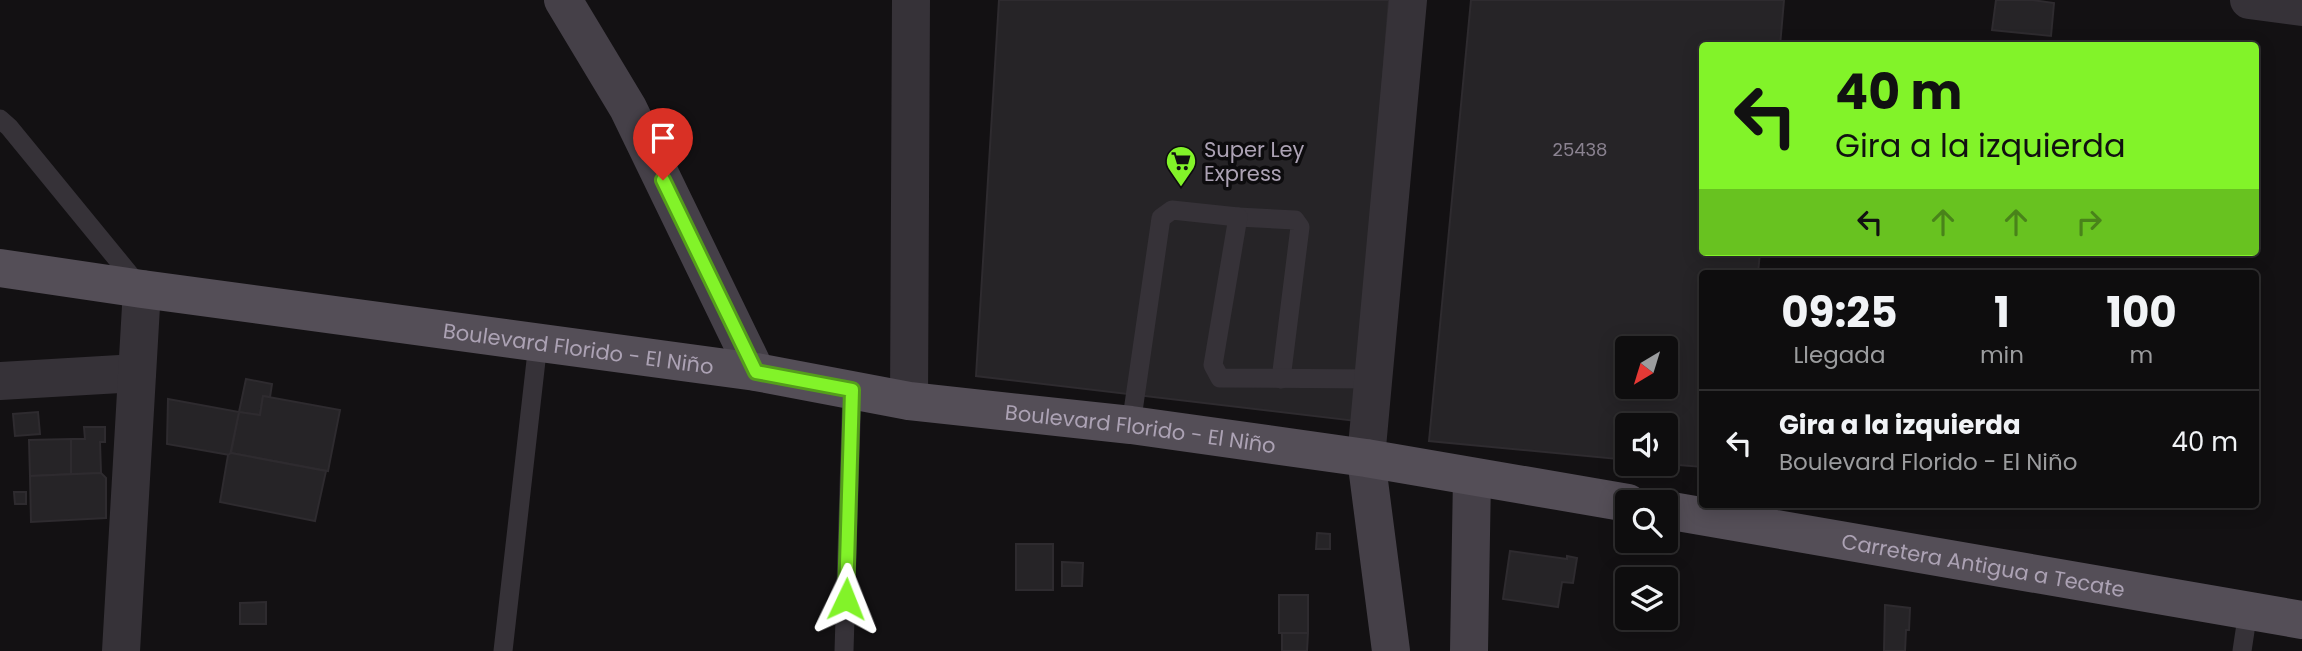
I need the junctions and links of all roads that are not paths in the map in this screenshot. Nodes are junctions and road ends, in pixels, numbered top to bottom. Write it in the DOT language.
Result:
graph roads {
  1 [pos="563,0"];
  2 [pos="911,0"];
  3 [pos="1408,0"];
  4 [pos="2249,0"];
  5 [pos="2302,7"];
  6 [pos="0,118"];
  7 [pos="1238,217"];
  8 [pos="0,268"];
  9 [pos="142,289"];
  10 [pos="538,343"];
  11 [pos="756,372"];
  12 [pos="137,373"];
  13 [pos="1282,379"];
  14 [pos="1375,379"];
  15 [pos="0,381"];
  16 [pos="852,390"];
  17 [pos="909,401"];
  18 [pos="1131,425"];
  19 [pos="1366,458"];
  20 [pos="1472,477"];
  21 [pos="1615,501"];
  22 [pos="1678,512"];
  23 [pos="2248,611"];
  24 [pos="2302,620"];
  25 [pos="121,651"];
  26 [pos="503,651"];
  27 [pos="844,651"];
  28 [pos="1391,651"];
  29 [pos="1469,651"];
  30 [pos="2242,651"];
  1 -- 11 [label="street"];
  2 -- 17 [label="street"];
  3 -- 14 [label="street"];
  4 -- 5 [label="street"];
  6 -- 9 [label="lane"];
  7 -- 13 [label="lane"];
  7 -- 13 [label="lane"];
  7 -- 18 [label="lane"];
  8 -- 9 [label="main road, Boulevard Florido - El Niño"];
  9 -- 10 [label="main road, Boulevard Florido - El Niño"];
  9 -- 12 [label="street"];
  10 -- 11 [label="main road, Boulevard Florido - El Niño"];
  10 -- 26 [label="lane"];
  11 -- 16 [label="main road, Boulevard Florido - El Niño"];
  12 -- 15 [label="street"];
  12 -- 25 [label="street"];
  13 -- 14 [label="lane"];
  14 -- 19 [label="street"];
  16 -- 17 [label="main road, Boulevard Florido - El Niño"];
  16 -- 27 [label="lane"];
  17 -- 18 [label="main road, Boulevard Florido - El Niño"];
  18 -- 19 [label="main road, Boulevard Florido - El Niño"];
  19 -- 20 [label="main road"];
  19 -- 28 [label="street"];
  20 -- 21 [label="main road"];
  20 -- 29 [label="street"];
  22 -- 23 [label="main road, Carretera Antigua a Tecate"];
  23 -- 24 [label="main road, Carretera Antigua a Tecate"];
  23 -- 30 [label="lane"];
}
